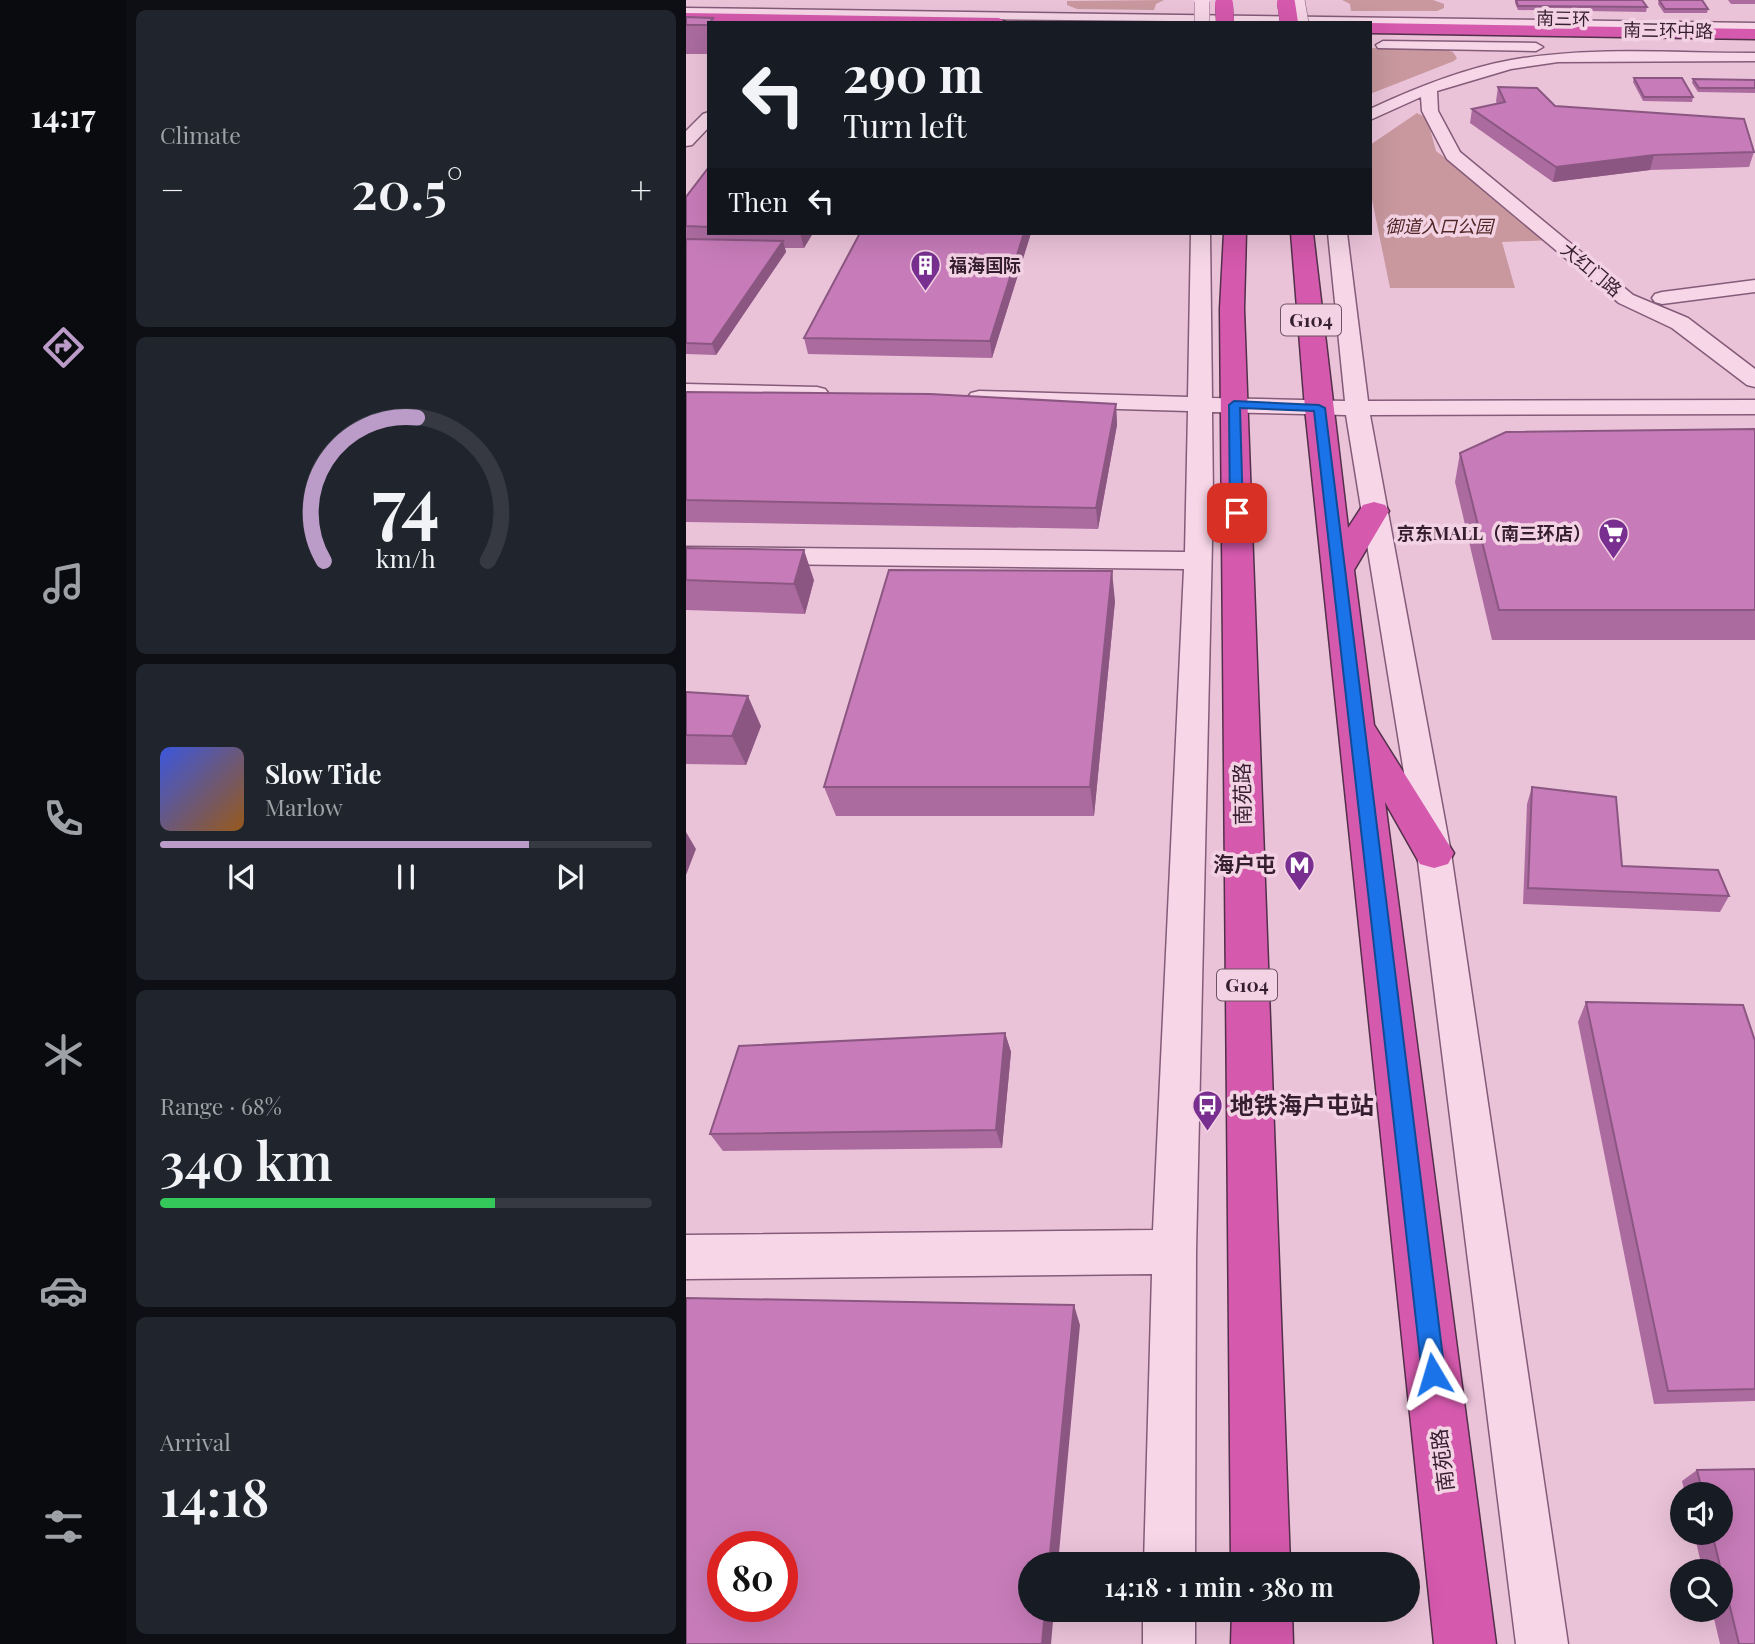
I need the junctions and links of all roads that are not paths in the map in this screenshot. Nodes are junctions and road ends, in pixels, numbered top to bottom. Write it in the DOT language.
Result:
graph roads {
  1 [pos="1202,1"];
  2 [pos="1290,1"];
  3 [pos="1024,2"];
  4 [pos="1048,2"];
  5 [pos="1224,2"];
  6 [pos="1451,6"];
  7 [pos="1490,9"];
  8 [pos="686,10"];
  9 [pos="1061,17"];
  10 [pos="686,18"];
  11 [pos="874,21"];
  12 [pos="1202,21"];
  13 [pos="1225,21"];
  14 [pos="1289,21"];
  15 [pos="1300,21"];
  16 [pos="1444,21"];
  17 [pos="1755,24"];
  18 [pos="1372,28"];
  19 [pos="686,29"];
  20 [pos="707,29"];
  21 [pos="1755,34"];
  22 [pos="1372,38"];
  23 [pos="1372,44"];
  24 [pos="1755,44"];
  25 [pos="1455,46"];
  26 [pos="1755,51"];
  27 [pos="1755,57"];
  28 [pos="1429,88"];
  29 [pos="1372,100"];
  30 [pos="1372,115"];
  31 [pos="707,119"];
  32 [pos="1443,138"];
  33 [pos="686,141"];
  34 [pos="1200,235"];
  35 [pos="1235,235"];
  36 [pos="1302,235"];
  37 [pos="1338,235"];
  38 [pos="1586,240"];
  39 [pos="1755,286"];
  40 [pos="1755,358"];
  41 [pos="1755,380"];
  42 [pos="686,391"];
  43 [pos="839,394"];
  44 [pos="950,397"];
  45 [pos="1217,404"];
  46 [pos="1755,407"];
  47 [pos="1338,408"];
  48 [pos="1374,511"];
  49 [pos="686,555"];
  50 [pos="1197,561"];
  51 [pos="1338,570"];
  52 [pos="1357,723"];
  53 [pos="1434,853"];
  54 [pos="1174,1252"];
  55 [pos="686,1257"];
  56 [pos="1170,1552"];
  57 [pos="1261,1552"];
  58 [pos="1169,1622"];
  59 [pos="1262,1622"];
  60 [pos="1169,1644"];
  61 [pos="1262,1644"];
  62 [pos="1465,1644"];
  63 [pos="1542,1644"];
  1 -- 12 [label="street, bridge"];
  2 -- 14 [label="highway, bridge"];
  2 -- 15 [label="street, bridge"];
  3 -- 8 [label="street"];
  4 -- 9 [label="street"];
  5 -- 13 [label="highway, bridge"];
  6 -- 16 [label="street"];
  7 -- 17 [label="street"];
  8 -- 9 [label="street"];
  9 -- 16 [label="street"];
  10 -- 11 [label="highway"];
  16 -- 17 [label="street"];
  18 -- 21 [label="highway, 南三环"];
  19 -- 20 [label="highway"];
  22 -- 24 [label="highway, 南三环"];
  23 -- 25 [label="street, 南三环中路"];
  25 -- 26 [label="street, 南三环中路"];
  25 -- 29 [label="street"];
  27 -- 28 [label="street"];
  28 -- 30 [label="street"];
  28 -- 32 [label="street, 大红门路"];
  31 -- 33 [label="street"];
  32 -- 38 [label="street, 大红门路"];
  32 -- 41 [label="street, 大红门路"];
  34 -- 45 [label="street"];
  35 -- 45 [label="highway, 南苑路 / G104"];
  36 -- 47 [label="highway, 南苑路 / G104"];
  37 -- 47 [label="street"];
  39 -- 40 [label="street"];
  42 -- 43 [label="street"];
  44 -- 45 [label="street"];
  45 -- 47 [label="street"];
  45 -- 50 [label="street"];
  45 -- 57 [label="highway, 南苑路 / G104"];
  46 -- 47 [label="street"];
  47 -- 48 [label="street"];
  47 -- 51 [label="highway, 南苑路 / G104"];
  48 -- 51 [label="highway"];
  48 -- 53 [label="street"];
  49 -- 50 [label="street"];
  50 -- 54 [label="street"];
  51 -- 52 [label="highway, 南苑路 / G104"];
  52 -- 53 [label="highway"];
  52 -- 62 [label="highway, 南苑路 / G104"];
  53 -- 63 [label="street"];
  54 -- 55 [label="street"];
  54 -- 56 [label="street"];
  58 -- 60 [label="street"];
  59 -- 61 [label="highway"];
}
